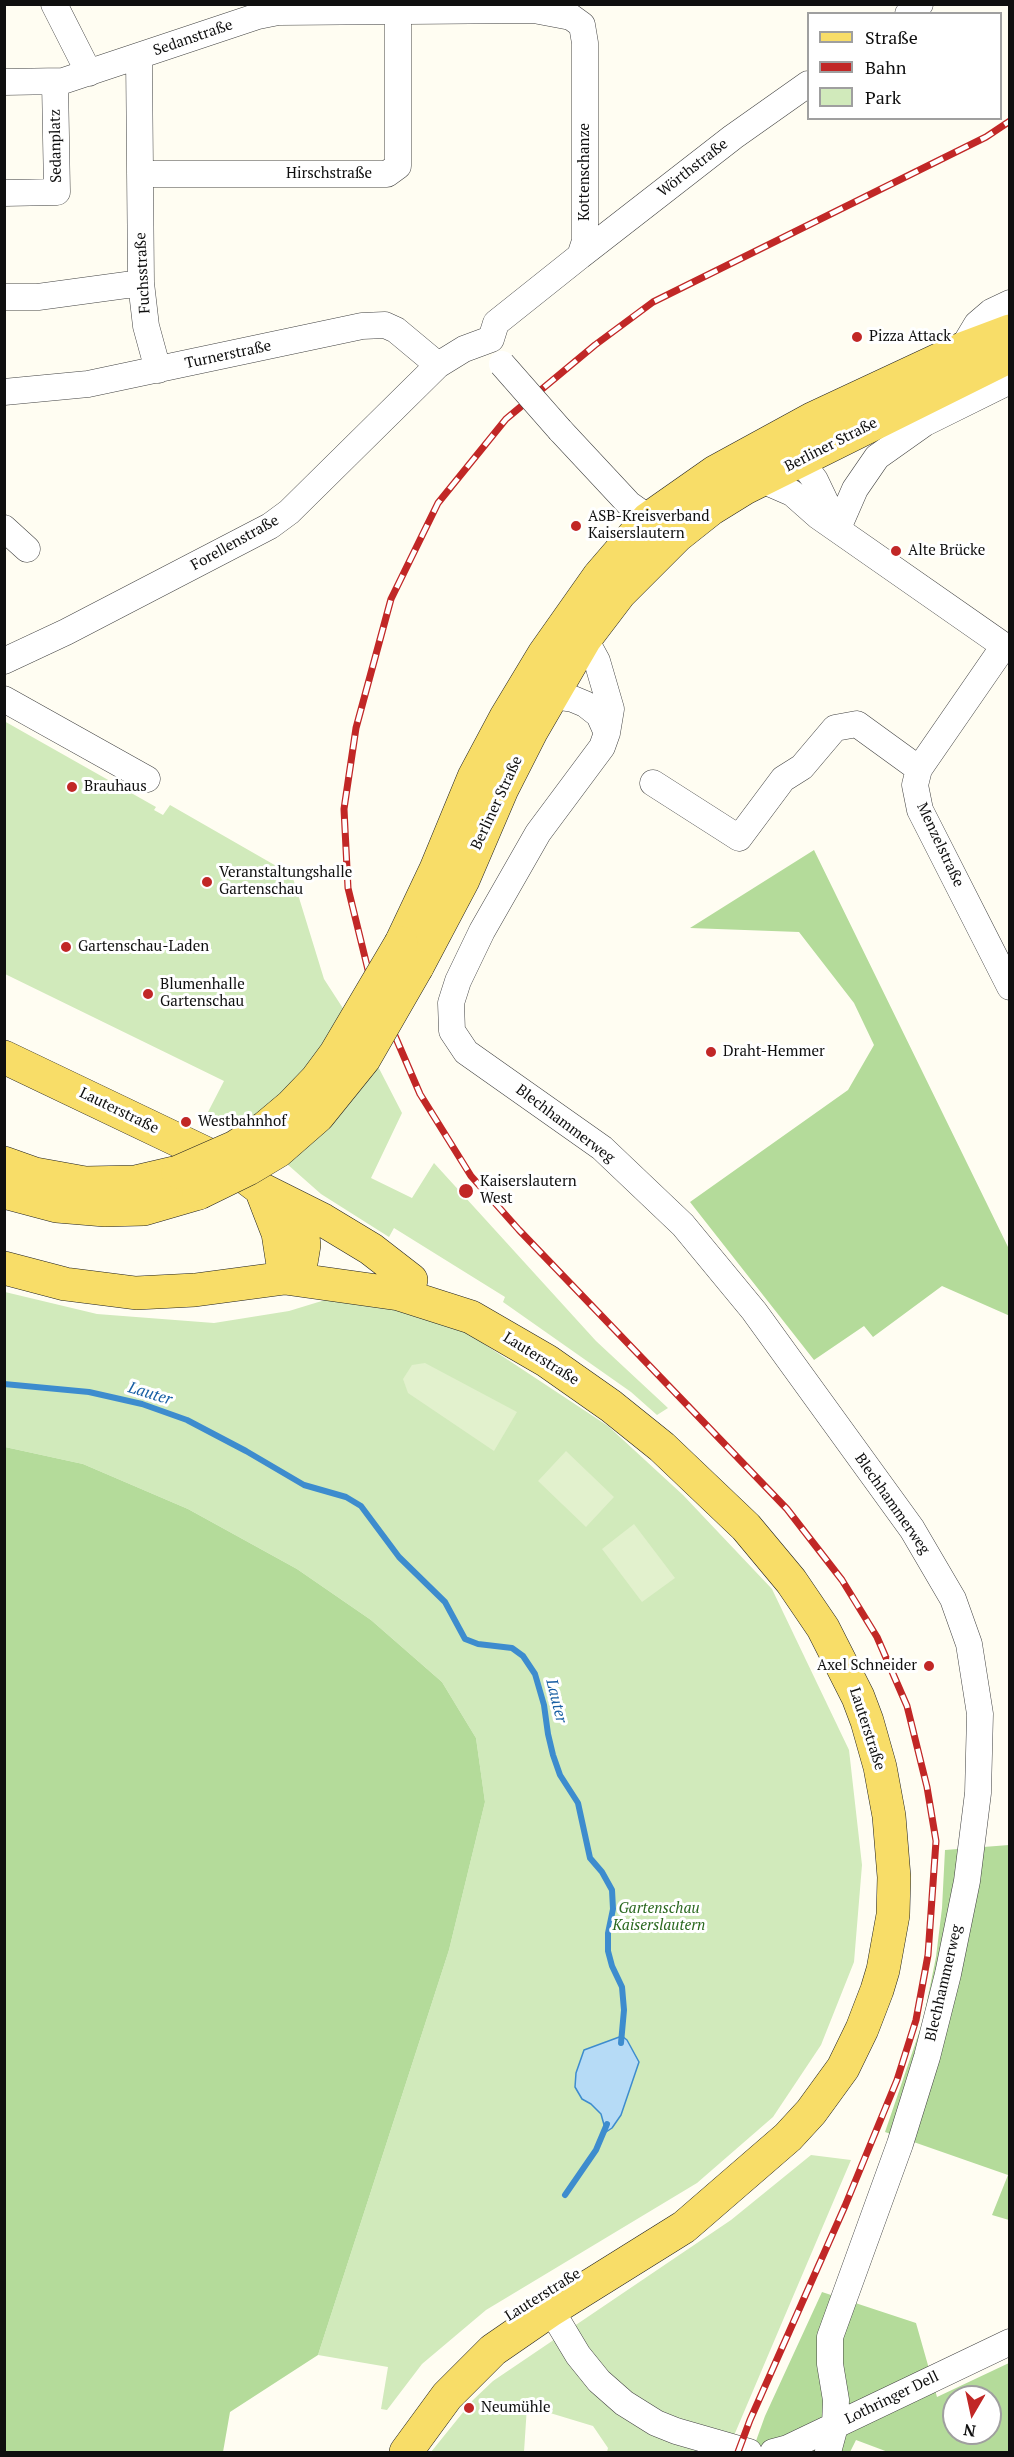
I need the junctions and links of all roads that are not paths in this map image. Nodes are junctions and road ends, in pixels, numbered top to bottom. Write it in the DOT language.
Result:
graph roads {
  1 [pos="54,4"];
  2 [pos="530,7"];
  3 [pos="320,8"];
  4 [pos="398,12"];
  5 [pos="139,57"];
  6 [pos="89,74"];
  7 [pos="4,82"];
  8 [pos="55,82"];
  9 [pos="807,85"];
  10 [pos="140,174"];
  11 [pos="4,192"];
  12 [pos="580,256"];
  13 [pos="141,284"];
  14 [pos="4,297"];
  15 [pos="1010,303"];
  16 [pos="1010,331"];
  17 [pos="491,339"];
  18 [pos="962,349"];
  19 [pos="1010,356"];
  20 [pos="438,365"];
  21 [pos="158,370"];
  22 [pos="1010,381"];
  23 [pos="4,392"];
  24 [pos="769,442"];
  25 [pos="800,460"];
  26 [pos="762,480"];
  27 [pos="648,519"];
  28 [pos="4,528"];
  29 [pos="838,528"];
  30 [pos="676,536"];
  31 [pos="27,549"];
  32 [pos="585,639"];
  33 [pos="1007,648"];
  34 [pos="4,661"];
  35 [pos="536,668"];
  36 [pos="552,696"];
  37 [pos="4,699"];
  38 [pos="607,733"];
  39 [pos="919,769"];
  40 [pos="147,779"];
  41 [pos="653,783"];
  42 [pos="409,955"];
  43 [pos="1010,987"];
  44 [pos="4,1057"];
  45 [pos="4,1164"];
  46 [pos="188,1182"];
  47 [pos="4,1192"];
  48 [pos="270,1194"];
  49 [pos="4,1268"];
  50 [pos="292,1273"];
  51 [pos="411,1280"];
  52 [pos="471,1317"];
  53 [pos="732,2185"];
  54 [pos="517,2310"];
  55 [pos="551,2310"];
  56 [pos="1010,2342"];
  57 [pos="835,2426"];
  58 [pos="400,2452"];
  59 [pos="406,2452"];
  60 [pos="749,2452"];
  61 [pos="773,2452"];
  62 [pos="828,2452"];
  1 -- 6 [label="street"];
  2 -- 4 [label="street, Sedanstraße"];
  2 -- 12 [label="street, Kottenschanze"];
  3 -- 4 [label="street, Sedanstraße"];
  3 -- 5 [label="street, Sedanstraße"];
  4 -- 10 [label="street, Hirschstraße"];
  5 -- 6 [label="street, Sedanstraße"];
  5 -- 10 [label="street"];
  6 -- 8 [label="street, Sedanstraße"];
  7 -- 8 [label="street, Sedanstraße"];
  8 -- 11 [label="street, Sedanplatz"];
  9 -- 12 [label="street, Wörthstraße"];
  10 -- 13 [label="street, Fuchsstraße"];
  12 -- 17 [label="street"];
  13 -- 14 [label="street"];
  13 -- 21 [label="street, Fuchsstraße"];
  15 -- 18 [label="street"];
  16 -- 18 [label="main road, Berliner Straße"];
  17 -- 20 [label="street, Forellenstraße"];
  17 -- 27 [label="street, bridge"];
  18 -- 24 [label="main road, Berliner Straße"];
  19 -- 25 [label="main road, Berliner Straße"];
  20 -- 21 [label="street, Turnerstraße"];
  20 -- 34 [label="street, Forellenstraße"];
  21 -- 23 [label="street, Turnerstraße"];
  22 -- 29 [label="street, Berliner Straße"];
  24 -- 25 [label="street"];
  24 -- 27 [label="main road, Berliner Straße"];
  25 -- 26 [label="main road, Berliner Straße"];
  25 -- 29 [label="street"];
  26 -- 29 [label="street"];
  26 -- 30 [label="main road, Berliner Straße"];
  27 -- 30 [label="street"];
  27 -- 35 [label="main road, Berliner Straße"];
  28 -- 31 [label="street"];
  29 -- 33 [label="street"];
  30 -- 32 [label="main road, Berliner Straße"];
  32 -- 36 [label="main road, Berliner Straße"];
  32 -- 38 [label="street, Blechhammerweg"];
  33 -- 39 [label="street"];
  35 -- 36 [label="street"];
  35 -- 42 [label="main road, Berliner Straße"];
  36 -- 38 [label="street"];
  36 -- 42 [label="main road, Berliner Straße"];
  37 -- 40 [label="street"];
  38 -- 57 [label="street, Blechhammerweg"];
  39 -- 41 [label="street"];
  39 -- 43 [label="street, Menzelstraße"];
  42 -- 46 [label="main road, Berliner Straße, bridge"];
  44 -- 48 [label="main road, Lauterstraße"];
  45 -- 46 [label="main road, Berliner Straße"];
  46 -- 47 [label="main road, Berliner Straße"];
  48 -- 50 [label="main road, Lauterstraße"];
  48 -- 51 [label="main road"];
  49 -- 50 [label="main road, Lauterstraße"];
  50 -- 51 [label="main road, Lauterstraße"];
  50 -- 52 [label="main road, Lauterstraße"];
  51 -- 52 [label="main road, Lauterstraße"];
  52 -- 53 [label="main road, Lauterstraße"];
  53 -- 54 [label="main road, Lauterstraße"];
  53 -- 55 [label="main road, Lauterstraße"];
  54 -- 55 [label="main road"];
  54 -- 58 [label="main road, Lauterstraße"];
  55 -- 59 [label="main road, Lauterstraße"];
  55 -- 60 [label="street"];
  56 -- 57 [label="street, Lothringer Dell"];
  57 -- 61 [label="street, Lothringer Dell"];
  57 -- 62 [label="street, Blechhammerweg"];
}
